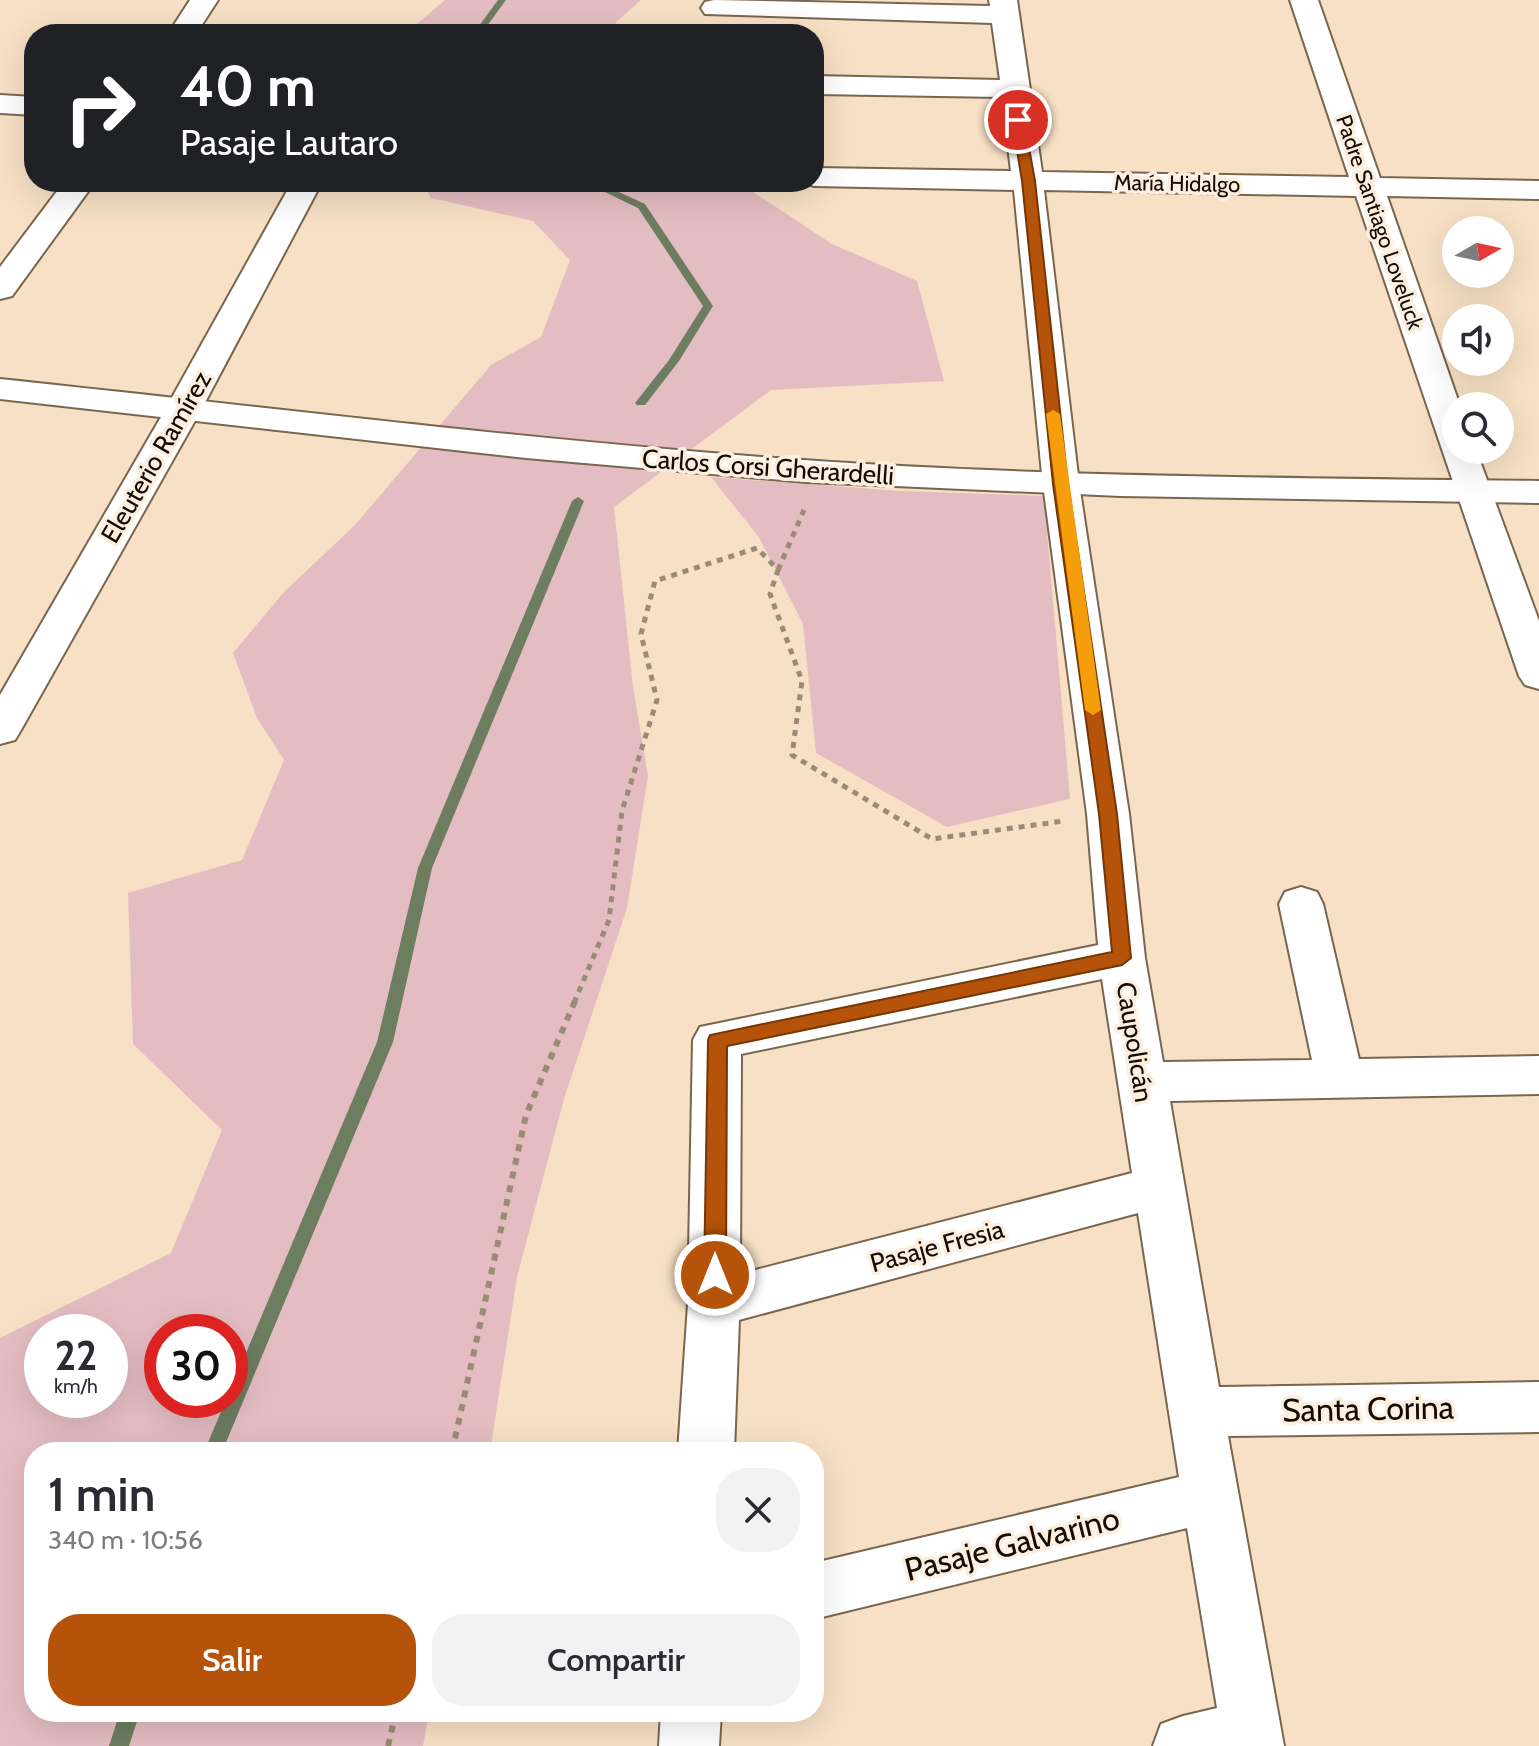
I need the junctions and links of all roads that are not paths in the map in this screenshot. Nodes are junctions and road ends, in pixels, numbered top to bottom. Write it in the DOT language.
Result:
graph roads {
  1 [pos="204,0"];
  2 [pos="1304,0"];
  3 [pos="1004,7"];
  4 [pos="715,8"];
  5 [pos="188,24"];
  6 [pos="824,85"];
  7 [pos="1013,89"];
  8 [pos="0,104"];
  9 [pos="24,105"];
  10 [pos="824,177"];
  11 [pos="1028,181"];
  12 [pos="1367,187"];
  13 [pos="1539,190"];
  14 [pos="73,192"];
  15 [pos="302,192"];
  16 [pos="0,289"];
  17 [pos="0,389"];
  18 [pos="1442,404"];
  19 [pos="183,410"];
  20 [pos="1463,464"];
  21 [pos="1061,484"];
  22 [pos="1472,492"];
  23 [pos="1539,492"];
  24 [pos="1539,676"];
  25 [pos="0,730"];
  26 [pos="1301,904"];
  27 [pos="1122,958"];
  28 [pos="1539,1075"];
  29 [pos="1340,1079"];
  30 [pos="1142,1082"];
  31 [pos="1159,1187"];
  32 [pos="714,1304"];
  33 [pos="1539,1407"];
  34 [pos="1196,1412"];
  35 [pos="707,1442"];
  36 [pos="1210,1496"];
  37 [pos="824,1589"];
  38 [pos="690,1722"];
  39 [pos="1253,1739"];
  40 [pos="689,1746"];
  41 [pos="1183,1746"];
  1 -- 5 [label="street"];
  2 -- 12 [label="street, Padre Santiago Loveluck"];
  3 -- 4 [label="street"];
  3 -- 7 [label="street, Caupolicán"];
  6 -- 7 [label="street"];
  7 -- 11 [label="street, Caupolicán"];
  8 -- 9 [label="street"];
  10 -- 11 [label="street, María Hidalgo"];
  11 -- 12 [label="street, María Hidalgo"];
  11 -- 21 [label="street, Caupolicán"];
  12 -- 13 [label="street, María Hidalgo"];
  12 -- 18 [label="street, Padre Santiago Loveluck"];
  14 -- 16 [label="street"];
  15 -- 19 [label="street, Eleuterio Ramírez"];
  17 -- 19 [label="street, Carlos Corsi Gherardelli"];
  19 -- 21 [label="street, Carlos Corsi Gherardelli"];
  19 -- 25 [label="street, Eleuterio Ramírez"];
  20 -- 22 [label="street, Padre Santiago Loveluck"];
  21 -- 22 [label="street, Carlos Corsi Gherardelli"];
  21 -- 27 [label="street, Caupolicán"];
  22 -- 23 [label="street, Carlos Corsi Gherardelli"];
  22 -- 24 [label="street, Padre Santiago Loveluck"];
  26 -- 29 [label="street"];
  27 -- 30 [label="street, Caupolicán"];
  27 -- 32 [label="street"];
  28 -- 29 [label="street"];
  29 -- 30 [label="street"];
  30 -- 31 [label="street, Caupolicán"];
  31 -- 32 [label="street, Pasaje Fresia"];
  31 -- 34 [label="street, Caupolicán"];
  32 -- 35 [label="street"];
  33 -- 34 [label="street, Santa Corina"];
  34 -- 36 [label="street, Caupolicán"];
  36 -- 37 [label="street, Pasaje Galvarino"];
  36 -- 39 [label="street, Caupolicán"];
  38 -- 40 [label="street"];
  39 -- 41 [label="street"];
}
